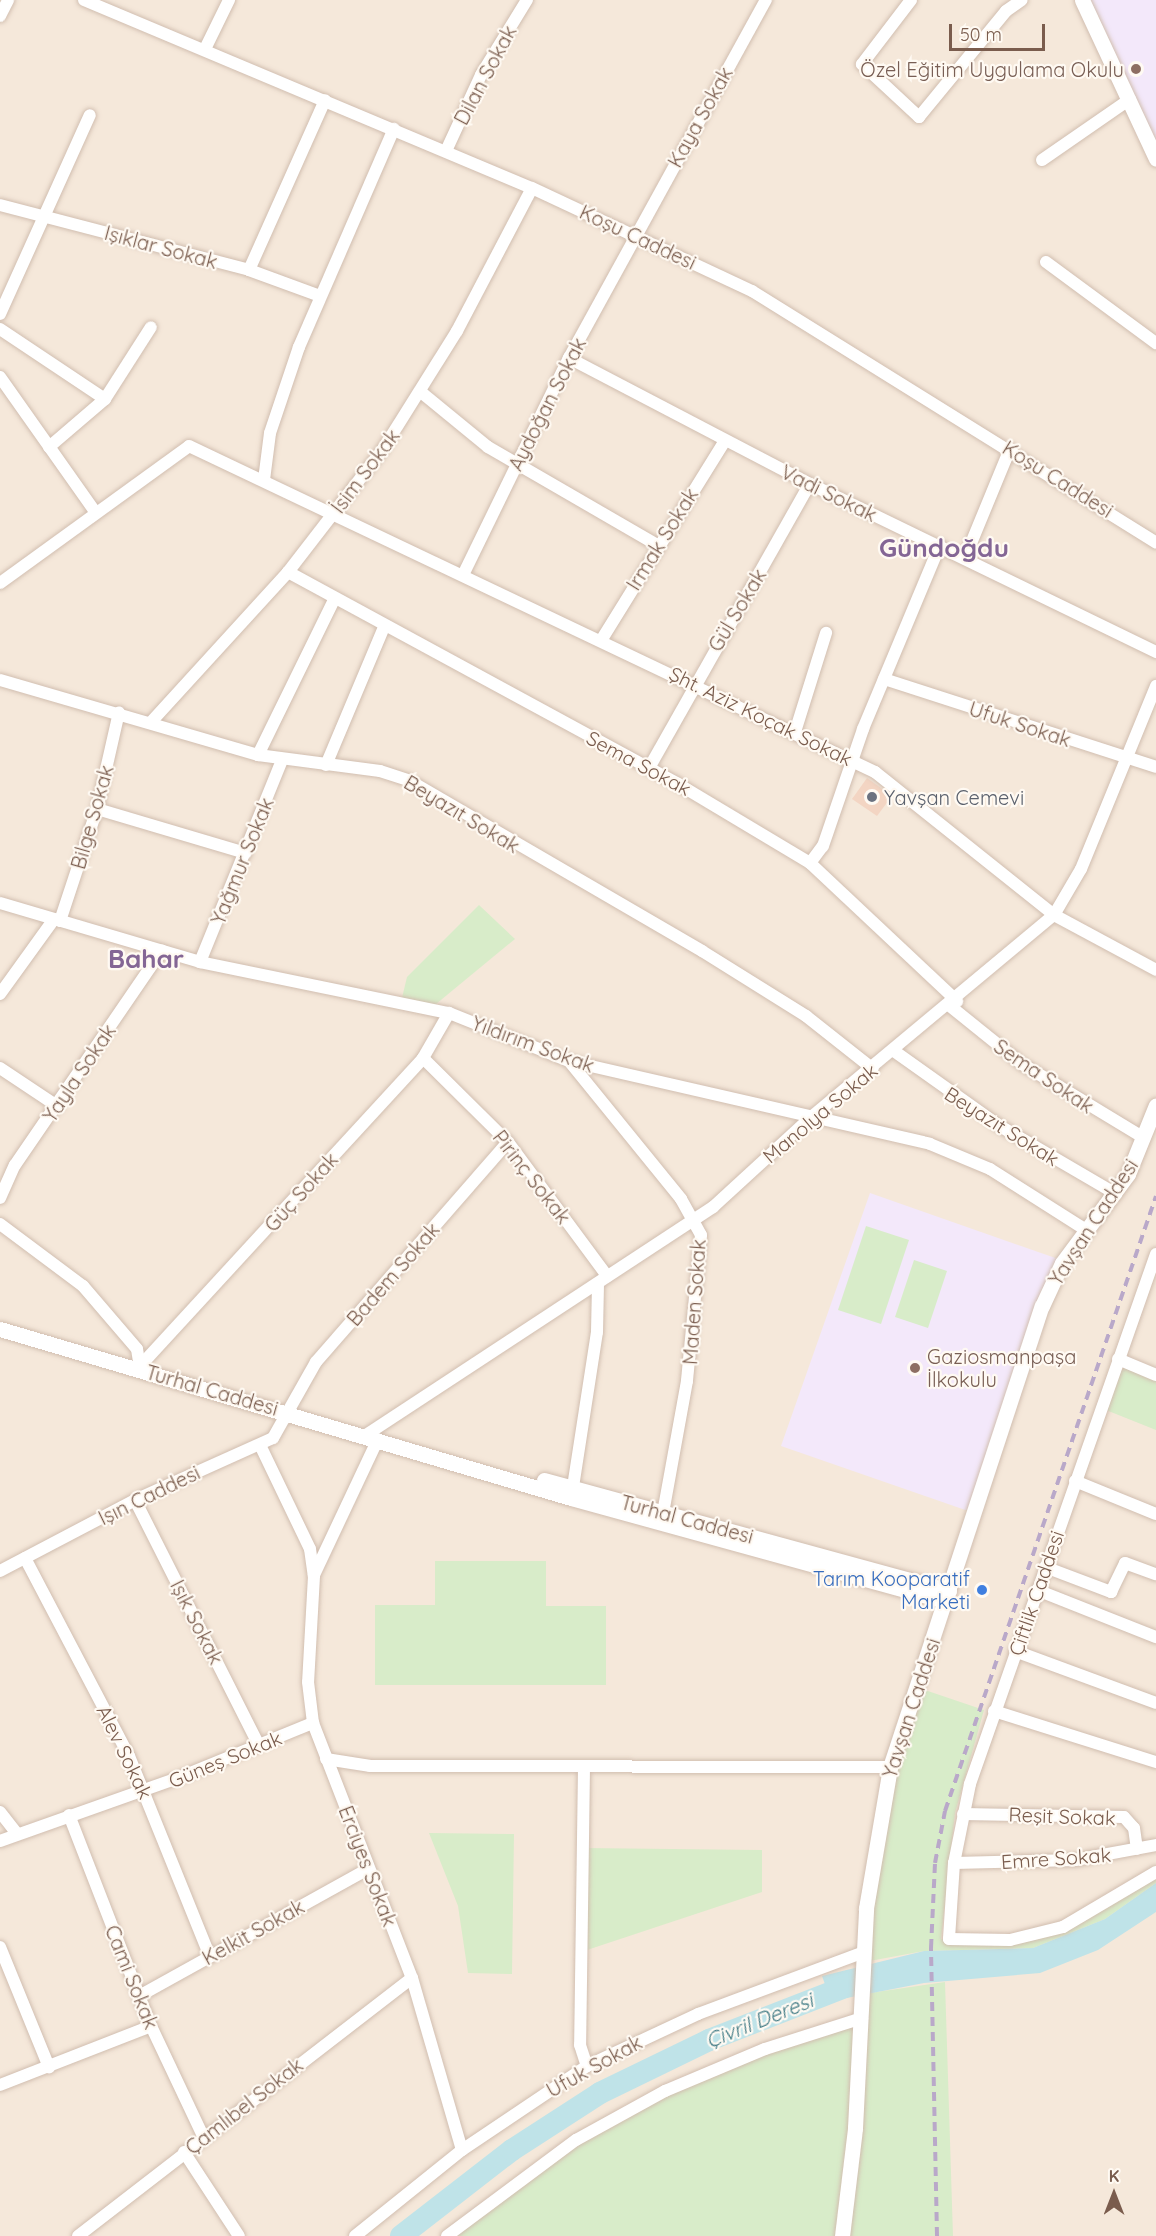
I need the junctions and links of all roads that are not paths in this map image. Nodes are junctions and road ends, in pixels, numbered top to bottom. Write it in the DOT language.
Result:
graph roads {
  1 [pos="8,0"];
  2 [pos="84,0"];
  3 [pos="229,0"];
  4 [pos="527,0"];
  5 [pos="766,0"];
  6 [pos="911,0"];
  7 [pos="1022,0"];
  8 [pos="1082,0"];
  9 [pos="97,2"];
  10 [pos="0,16"];
  11 [pos="205,49"];
  12 [pos="1130,99"];
  13 [pos="325,100"];
  14 [pos="90,116"];
  15 [pos="394,129"];
  16 [pos="446,151"];
  17 [pos="1156,159"];
  18 [pos="1042,160"];
  19 [pos="532,188"];
  20 [pos="0,205"];
  21 [pos="47,217"];
  22 [pos="634,235"];
  23 [pos="1046,262"];
  24 [pos="249,270"];
  25 [pos="320,296"];
  26 [pos="0,314"];
  27 [pos="151,327"];
  28 [pos="0,329"];
  29 [pos="1156,343"];
  30 [pos="569,358"];
  31 [pos="0,377"];
  32 [pos="422,393"];
  33 [pos="105,399"];
  34 [pos="725,441"];
  35 [pos="50,447"];
  36 [pos="1010,449"];
  37 [pos="516,464"];
  38 [pos="264,480"];
  39 [pos="810,484"];
  40 [pos="335,512"];
  41 [pos="96,513"];
  42 [pos="1156,542"];
  43 [pos="657,544"];
  44 [pos="940,545"];
  45 [pos="965,558"];
  46 [pos="288,572"];
  47 [pos="463,575"];
  48 [pos="0,583"];
  49 [pos="334,600"];
  50 [pos="384,627"];
  51 [pos="826,633"];
  52 [pos="602,639"];
  53 [pos="1156,652"];
  54 [pos="884,679"];
  55 [pos="0,680"];
  56 [pos="695,684"];
  57 [pos="1156,686"];
  58 [pos="119,712"];
  59 [pos="152,721"];
  60 [pos="795,732"];
  61 [pos="258,756"];
  62 [pos="1127,759"];
  63 [pos="282,760"];
  64 [pos="855,762"];
  65 [pos="326,765"];
  66 [pos="1156,767"];
  67 [pos="649,768"];
  68 [pos="97,809"];
  69 [pos="246,853"];
  70 [pos="810,863"];
  71 [pos="0,903"];
  72 [pos="1054,915"];
  73 [pos="57,920"];
  74 [pos="162,950"];
  75 [pos="200,962"];
  76 [pos="1156,970"];
  77 [pos="0,994"];
  78 [pos="953,1003"];
  79 [pos="449,1013"];
  80 [pos="894,1051"];
  81 [pos="423,1058"];
  82 [pos="569,1061"];
  83 [pos="0,1068"];
  84 [pos="873,1069"];
  85 [pos="1156,1105"];
  86 [pos="57,1106"];
  87 [pos="810,1118"];
  88 [pos="1149,1134"];
  89 [pos="508,1142"];
  90 [pos="1116,1194"];
  91 [pos="0,1198"];
  92 [pos="695,1219"];
  93 [pos="0,1224"];
  94 [pos="1086,1230"];
  95 [pos="1156,1254"];
  96 [pos="602,1280"];
  97 [pos="0,1329"];
  98 [pos="1118,1359"];
  99 [pos="141,1366"];
  100 [pos="1156,1375"];
  101 [pos="289,1413"];
  102 [pos="372,1437"];
  103 [pos="260,1445"];
  104 [pos="423,1452"];
  105 [pos="1075,1481"];
  106 [pos="573,1487"];
  107 [pos="135,1500"];
  108 [pos="663,1512"];
  109 [pos="1156,1514"];
  110 [pos="24,1558"];
  111 [pos="1045,1567"];
  112 [pos="0,1571"];
  113 [pos="1156,1574"];
  114 [pos="314,1576"];
  115 [pos="1037,1590"];
  116 [pos="947,1596"];
  117 [pos="1156,1637"];
  118 [pos="1015,1650"];
  119 [pos="1156,1703"];
  120 [pos="994,1711"];
  121 [pos="313,1723"];
  122 [pos="259,1745"];
  123 [pos="326,1759"];
  124 [pos="1156,1762"];
  125 [pos="584,1767"];
  126 [pos="890,1767"];
  127 [pos="145,1790"];
  128 [pos="0,1812"];
  129 [pos="963,1814"];
  130 [pos="69,1815"];
  131 [pos="17,1834"];
  132 [pos="0,1841"];
  133 [pos="1156,1845"];
  134 [pos="1137,1850"];
  135 [pos="954,1863"];
  136 [pos="368,1869"];
  137 [pos="1156,1872"];
  138 [pos="0,1947"];
  139 [pos="209,1954"];
  140 [pos="864,1957"];
  141 [pos="412,1978"];
  142 [pos="139,1996"];
  143 [pos="862,2011"];
  144 [pos="151,2026"];
  145 [pos="587,2066"];
  146 [pos="49,2067"];
  147 [pos="0,2085"];
  148 [pos="203,2136"];
  149 [pos="462,2150"];
  150 [pos="184,2152"];
  151 [pos="851,2182"];
  152 [pos="78,2236"];
  153 [pos="239,2236"];
  154 [pos="355,2236"];
  155 [pos="447,2236"];
  156 [pos="842,2236"];
  157 [pos="851,2236"];
  1 -- 10 [label="street"];
  2 -- 9 [label="street, Koşu Caddesi"];
  3 -- 11 [label="street"];
  4 -- 16 [label="street, Dilan Sokak"];
  5 -- 22 [label="street, Kaya Sokak"];
  6 -- 7 [label="street"];
  8 -- 12 [label="street"];
  9 -- 11 [label="street, Koşu Caddesi"];
  11 -- 13 [label="street, Koşu Caddesi"];
  12 -- 17 [label="street"];
  12 -- 18 [label="street"];
  13 -- 15 [label="street, Koşu Caddesi"];
  13 -- 24 [label="street"];
  14 -- 21 [label="street"];
  15 -- 16 [label="street, Koşu Caddesi"];
  15 -- 25 [label="street"];
  16 -- 19 [label="street, Koşu Caddesi"];
  19 -- 22 [label="street, Koşu Caddesi"];
  19 -- 32 [label="street, İsim Sokak"];
  20 -- 21 [label="street, Işıklar Sokak"];
  21 -- 24 [label="street, Işıklar Sokak"];
  21 -- 26 [label="street"];
  22 -- 30 [label="street, Aydoğan Sokak"];
  22 -- 36 [label="street, Koşu Caddesi"];
  23 -- 29 [label="street"];
  24 -- 25 [label="street, Işıklar Sokak"];
  25 -- 38 [label="street"];
  27 -- 33 [label="street"];
  28 -- 33 [label="street"];
  30 -- 34 [label="street, Vadi Sokak"];
  30 -- 37 [label="street, Aydoğan Sokak"];
  31 -- 35 [label="street"];
  32 -- 37 [label="street"];
  32 -- 40 [label="street, İsim Sokak"];
  33 -- 35 [label="street"];
  34 -- 39 [label="street, Vadi Sokak"];
  34 -- 43 [label="street, Irmak Sokak"];
  35 -- 41 [label="street"];
  36 -- 42 [label="street, Koşu Caddesi"];
  36 -- 45 [label="street"];
  37 -- 43 [label="street"];
  37 -- 47 [label="street, Aydoğan Sokak"];
  38 -- 40 [label="street, Şht. Aziz Koçak Sokak"];
  38 -- 41 [label="street, Şht. Aziz Koçak Sokak"];
  39 -- 44 [label="street, Vadi Sokak"];
  39 -- 56 [label="street, Gül Sokak"];
  40 -- 46 [label="street, İsim Sokak"];
  40 -- 47 [label="street, Şht. Aziz Koçak Sokak"];
  41 -- 48 [label="street"];
  43 -- 52 [label="street, Irmak Sokak"];
  44 -- 45 [label="street, Vadi Sokak"];
  44 -- 54 [label="street"];
  45 -- 53 [label="street, Vadi Sokak"];
  46 -- 49 [label="street, Sema Sokak"];
  46 -- 59 [label="street, İsim Sokak"];
  47 -- 52 [label="street, Şht. Aziz Koçak Sokak"];
  49 -- 50 [label="street, Sema Sokak"];
  49 -- 61 [label="street"];
  50 -- 65 [label="street"];
  50 -- 67 [label="street, Sema Sokak"];
  51 -- 60 [label="street"];
  52 -- 56 [label="street, Şht. Aziz Koçak Sokak"];
  54 -- 62 [label="street, Ufuk Sokak"];
  54 -- 64 [label="street"];
  55 -- 58 [label="street, Beyazıt Sokak"];
  56 -- 60 [label="street, Şht. Aziz Koçak Sokak"];
  56 -- 67 [label="street, Gül Sokak"];
  57 -- 62 [label="street, Manolya Sokak"];
  58 -- 59 [label="street, Beyazıt Sokak"];
  58 -- 68 [label="street, Bilge Sokak"];
  59 -- 61 [label="street, Beyazıt Sokak"];
  60 -- 64 [label="street, Şht. Aziz Koçak Sokak"];
  61 -- 63 [label="street, Beyazıt Sokak"];
  62 -- 66 [label="street, Ufuk Sokak"];
  62 -- 72 [label="street, Manolya Sokak"];
  63 -- 65 [label="street, Beyazıt Sokak"];
  63 -- 69 [label="street, Yağmur Sokak"];
  64 -- 70 [label="street"];
  64 -- 72 [label="street, Şht. Aziz Koçak Sokak"];
  65 -- 84 [label="street, Beyazıt Sokak"];
  67 -- 70 [label="street, Sema Sokak"];
  68 -- 69 [label="street"];
  68 -- 73 [label="street, Bilge Sokak"];
  69 -- 75 [label="street, Yağmur Sokak"];
  70 -- 78 [label="street, Sema Sokak"];
  71 -- 73 [label="street, Yıldırım Sokak"];
  72 -- 76 [label="street, Şht. Aziz Koçak Sokak"];
  72 -- 78 [label="street, Manolya Sokak"];
  73 -- 74 [label="street, Yıldırım Sokak"];
  73 -- 77 [label="street, Bilge Sokak"];
  74 -- 75 [label="street, Yıldırım Sokak"];
  74 -- 86 [label="street, Yayla Sokak"];
  75 -- 79 [label="street, Yıldırım Sokak"];
  78 -- 80 [label="street, Manolya Sokak"];
  78 -- 88 [label="street, Sema Sokak"];
  79 -- 81 [label="street, Güç Sokak"];
  79 -- 82 [label="street, Yıldırım Sokak"];
  80 -- 84 [label="street, Manolya Sokak"];
  80 -- 90 [label="street, Beyazıt Sokak"];
  81 -- 89 [label="street, Pirinç Sokak"];
  81 -- 99 [label="street, Güç Sokak"];
  82 -- 87 [label="street, Yıldırım Sokak"];
  82 -- 92 [label="street, Maden Sokak"];
  83 -- 86 [label="street"];
  84 -- 87 [label="street, Manolya Sokak"];
  85 -- 88 [label="street, Yavşan Caddesi"];
  86 -- 91 [label="street, Yayla Sokak"];
  87 -- 92 [label="street, Manolya Sokak"];
  87 -- 94 [label="street, Yıldırım Sokak"];
  88 -- 90 [label="street, Yavşan Caddesi"];
  89 -- 96 [label="street, Pirinç Sokak"];
  89 -- 101 [label="street, Badem Sokak"];
  90 -- 94 [label="street, Yavşan Caddesi"];
  92 -- 96 [label="street, Manolya Sokak"];
  92 -- 108 [label="street, Maden Sokak"];
  93 -- 99 [label="street"];
  94 -- 116 [label="street, Yavşan Caddesi"];
  95 -- 98 [label="street, Çiftlik Caddesi"];
  96 -- 102 [label="street, Manolya Sokak"];
  96 -- 106 [label="street"];
  97 -- 99 [label="street, Turhal Caddesi"];
  98 -- 100 [label="street"];
  98 -- 105 [label="street, Çiftlik Caddesi"];
  99 -- 101 [label="street, Turhal Caddesi"];
  101 -- 102 [label="street, Turhal Caddesi"];
  101 -- 103 [label="street, Işın Caddesi"];
  102 -- 104 [label="street, Turhal Caddesi"];
  102 -- 114 [label="street, Erciyes Sokak"];
  103 -- 107 [label="street, Işın Caddesi"];
  103 -- 114 [label="street, Erciyes Sokak"];
  104 -- 106 [label="street, Turhal Caddesi"];
  104 -- 116 [label="street, Turhal Caddesi"];
  105 -- 109 [label="street"];
  105 -- 111 [label="street, Çiftlik Caddesi"];
  106 -- 108 [label="street, Turhal Caddesi"];
  107 -- 110 [label="street, Işın Caddesi"];
  107 -- 122 [label="street, Işık Sokak"];
  108 -- 116 [label="street, Turhal Caddesi"];
  110 -- 112 [label="street, Işın Caddesi"];
  110 -- 127 [label="street, Alev Sokak"];
  111 -- 113 [label="street"];
  111 -- 115 [label="street, Çiftlik Caddesi"];
  114 -- 121 [label="street, Erciyes Sokak"];
  115 -- 117 [label="street"];
  115 -- 118 [label="street, Çiftlik Caddesi"];
  116 -- 126 [label="street, Yavşan Caddesi"];
  118 -- 119 [label="street"];
  118 -- 120 [label="street, Çiftlik Caddesi"];
  120 -- 124 [label="street"];
  120 -- 129 [label="street, Çiftlik Caddesi"];
  121 -- 122 [label="street, Güneş Sokak"];
  121 -- 123 [label="street, Erciyes Sokak"];
  122 -- 127 [label="street, Güneş Sokak"];
  123 -- 125 [label="street"];
  123 -- 136 [label="street, Erciyes Sokak"];
  125 -- 126 [label="street"];
  125 -- 145 [label="street"];
  126 -- 140 [label="street, Yavşan Caddesi"];
  127 -- 130 [label="street, Güneş Sokak"];
  127 -- 139 [label="street, Alev Sokak"];
  128 -- 131 [label="street"];
  129 -- 134 [label="street, Reşit Sokak"];
  129 -- 135 [label="street, Çiftlik Caddesi"];
  130 -- 131 [label="street, Güneş Sokak"];
  130 -- 142 [label="street, Cami Sokak"];
  131 -- 132 [label="street, Güneş Sokak"];
  133 -- 134 [label="street, Emre Sokak"];
  134 -- 135 [label="street, Emre Sokak"];
  135 -- 137 [label="street, Çiftlik Caddesi"];
  136 -- 139 [label="street, Kelkit Sokak"];
  136 -- 141 [label="street, Erciyes Sokak"];
  138 -- 146 [label="street"];
  139 -- 142 [label="street, Kelkit Sokak"];
  140 -- 143 [label="street, Yavşan Caddesi"];
  140 -- 145 [label="street, Ufuk Sokak"];
  141 -- 148 [label="street, Çamlıbel Sokak"];
  141 -- 149 [label="street, Erciyes Sokak"];
  142 -- 144 [label="street, Cami Sokak"];
  143 -- 151 [label="street, Yavşan Caddesi"];
  143 -- 155 [label="street"];
  144 -- 146 [label="street"];
  144 -- 148 [label="street, Cami Sokak"];
  145 -- 149 [label="street, Ufuk Sokak"];
  146 -- 147 [label="street"];
  148 -- 150 [label="street, Çamlıbel Sokak"];
  149 -- 154 [label="street, Ufuk Sokak"];
  150 -- 152 [label="street, Çamlıbel Sokak"];
  150 -- 153 [label="street"];
  151 -- 156 [label="street"];
  151 -- 157 [label="street"];
}
